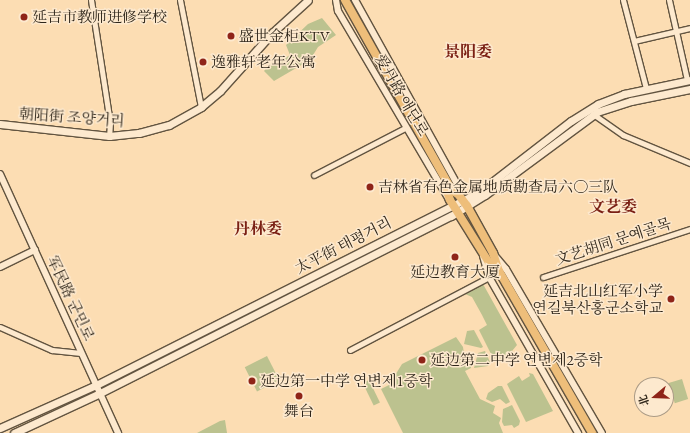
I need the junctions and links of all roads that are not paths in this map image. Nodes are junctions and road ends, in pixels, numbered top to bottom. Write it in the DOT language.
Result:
graph roads {
  1 [pos="91,0"];
  2 [pos="180,0"];
  3 [pos="308,0"];
  4 [pos="336,0"];
  5 [pos="340,0"];
  6 [pos="346,0"];
  7 [pos="356,0"];
  8 [pos="623,0"];
  9 [pos="669,0"];
  10 [pos="690,28"];
  11 [pos="676,31"];
  12 [pos="634,41"];
  13 [pos="689,80"];
  14 [pos="646,88"];
  15 [pos="690,89"];
  16 [pos="201,107"];
  17 [pos="593,114"];
  18 [pos="0,124"];
  19 [pos="405,128"];
  20 [pos="109,136"];
  21 [pos="690,163"];
  22 [pos="0,174"];
  23 [pos="314,175"];
  24 [pos="462,200"];
  25 [pos="454,205"];
  26 [pos="477,225"];
  27 [pos="468,229"];
  28 [pos="690,229"];
  29 [pos="35,250"];
  30 [pos="493,253"];
  31 [pos="483,256"];
  32 [pos="0,267"];
  33 [pos="489,277"];
  34 [pos="543,277"];
  35 [pos="0,327"];
  36 [pos="350,350"];
  37 [pos="82,353"];
  38 [pos="96,385"];
  39 [pos="100,393"];
  40 [pos="0,428"];
  41 [pos="14,433"];
  42 [pos="118,433"];
  43 [pos="578,433"];
  44 [pos="586,433"];
  45 [pos="592,433"];
  46 [pos="602,433"];
  1 -- 20 [label="street"];
  2 -- 16 [label="street"];
  3 -- 16 [label="main road, 朝阳街 조양거리"];
  4 -- 19 [label="street, 爱丹路 애단로"];
  5 -- 25 [label="main road, 爱丹路 애단로"];
  6 -- 24 [label="main road, 爱丹路 애단로"];
  7 -- 24 [label="street, 爱丹路 애단로"];
  8 -- 12 [label="street"];
  9 -- 11 [label="street"];
  10 -- 11 [label="street"];
  11 -- 12 [label="street"];
  11 -- 13 [label="street"];
  12 -- 14 [label="street"];
  13 -- 14 [label="main road, 太平街 태평거리"];
  14 -- 24 [label="main road, 太平街 태평거리"];
  15 -- 17 [label="main road, 太平街 태평거리"];
  16 -- 20 [label="main road, 朝阳街 조양거리"];
  17 -- 21 [label="street"];
  17 -- 24 [label="main road, 太平街 태평거리"];
  18 -- 20 [label="main road, 朝阳街 조양거리"];
  19 -- 23 [label="street"];
  19 -- 25 [label="street, 爱丹路 애단로"];
  22 -- 29 [label="street, 军民路 군민로"];
  24 -- 25 [label="main road, 太平街 태평거리"];
  24 -- 26 [label="main road, 爱丹路 애단로"];
  25 -- 27 [label="main road, 爱丹路 애단로"];
  25 -- 38 [label="main road, 太平街 태평거리"];
  25 -- 39 [label="main road, 太平街 태평거리"];
  26 -- 27 [label="main road"];
  26 -- 30 [label="main road, 爱丹路 애단로"];
  27 -- 31 [label="main road, 爱丹路 애단로"];
  28 -- 34 [label="street, 文艺胡同 문예골목"];
  29 -- 32 [label="street"];
  29 -- 37 [label="street, 军民路 군민로"];
  30 -- 45 [label="main road, 爱丹路 애단로"];
  30 -- 46 [label="street, 爱丹路 애단로"];
  31 -- 33 [label="street, 爱丹路 애단로"];
  31 -- 44 [label="main road, 爱丹路 애단로"];
  33 -- 36 [label="street"];
  33 -- 43 [label="street, 爱丹路 애단로"];
  35 -- 37 [label="street"];
  37 -- 38 [label="street, 军民路 군민로"];
  38 -- 39 [label="street, 军民路 군민로"];
  38 -- 40 [label="main road, 太平街 태평거리"];
  39 -- 41 [label="main road, 太平街 태평거리"];
  39 -- 42 [label="street, 军民路 군민로"];
}
